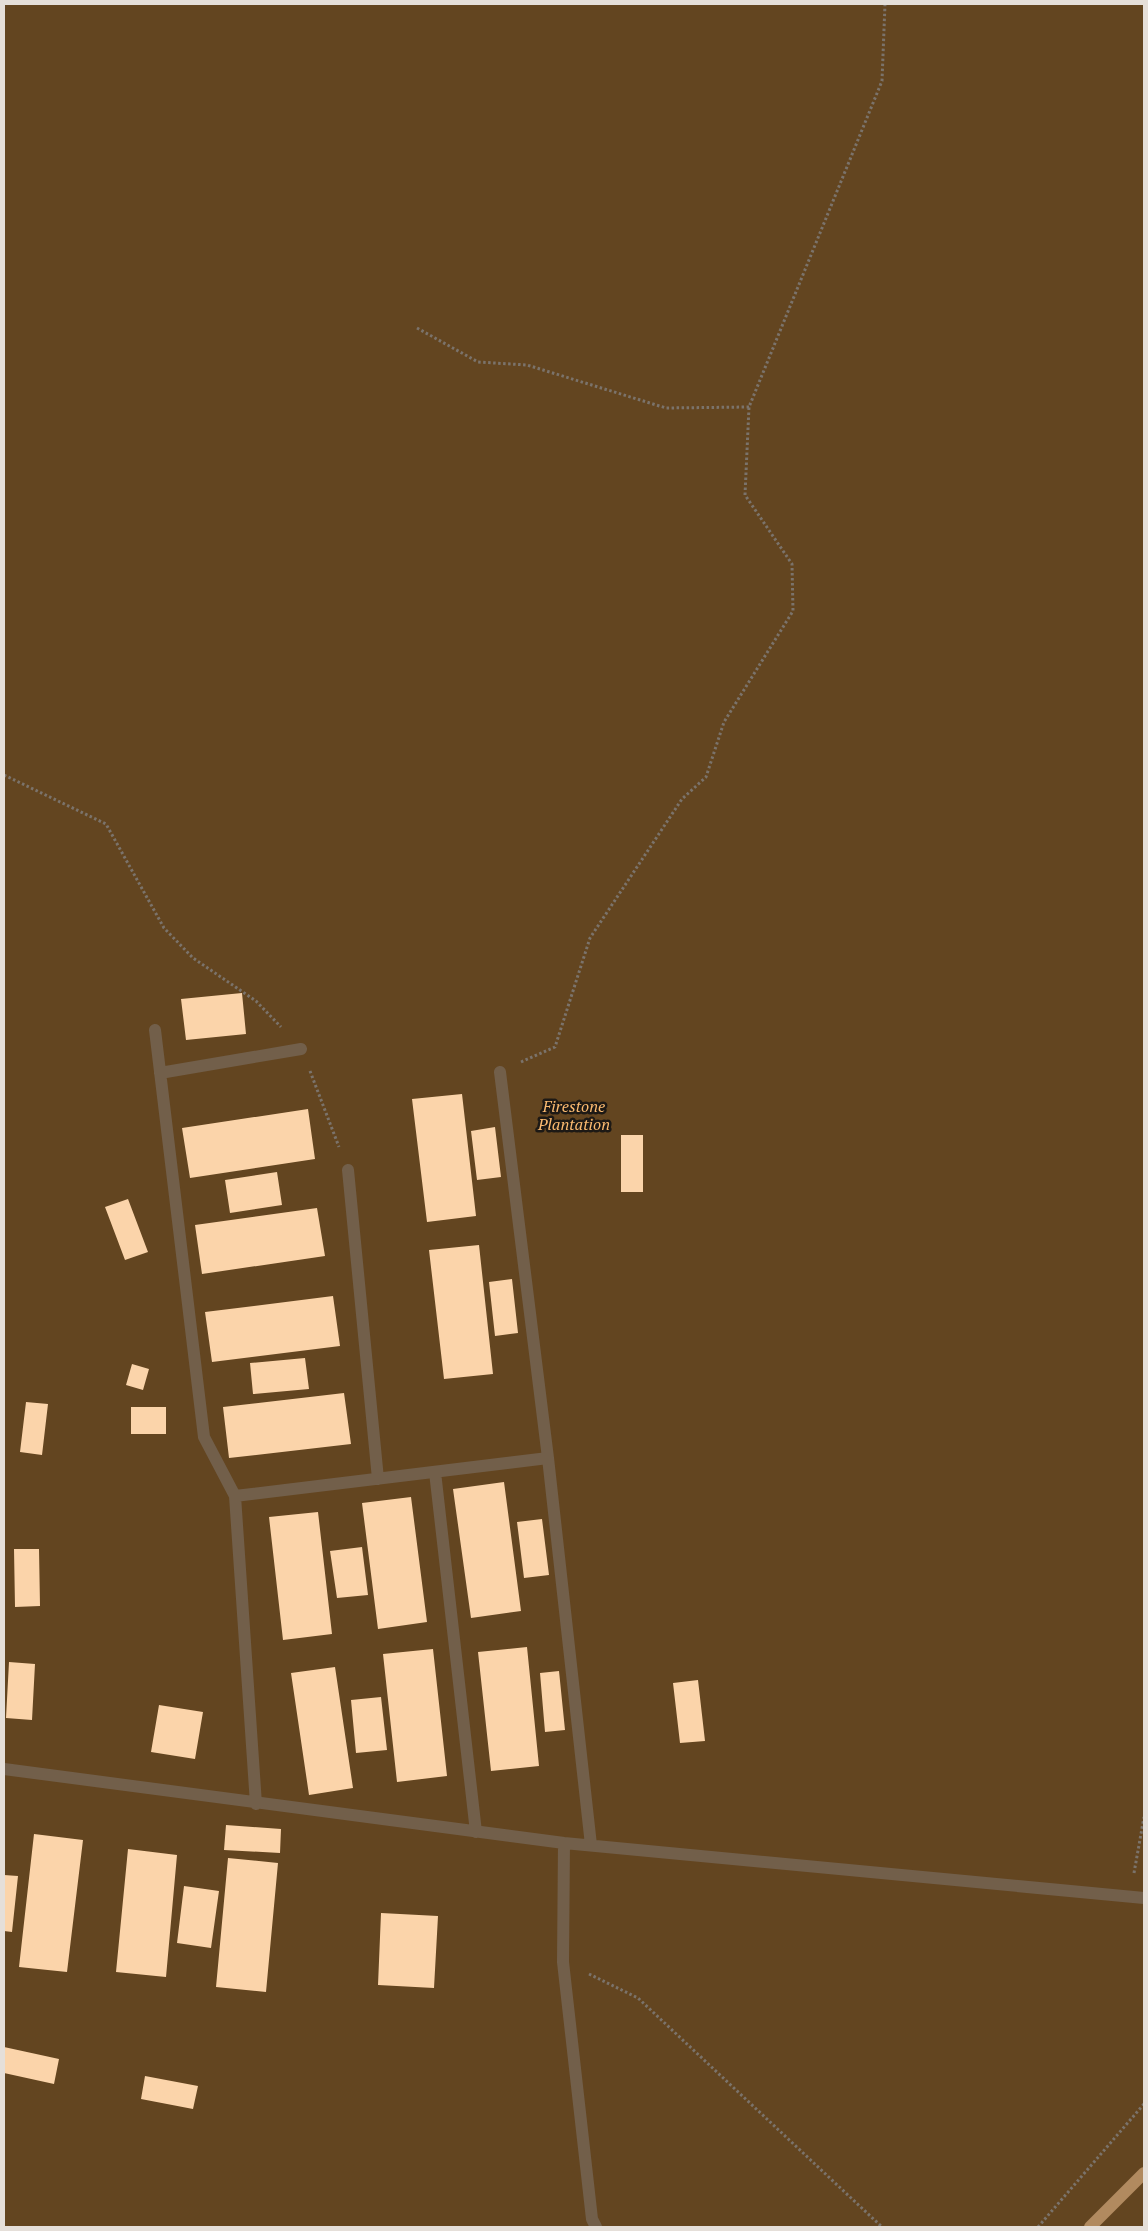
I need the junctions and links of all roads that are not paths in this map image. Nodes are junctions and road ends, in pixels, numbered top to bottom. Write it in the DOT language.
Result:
graph roads {
  1 [pos="155,1030"];
  2 [pos="301,1049"];
  3 [pos="500,1072"];
  4 [pos="160,1073"];
  5 [pos="348,1170"];
  6 [pos="548,1458"];
  7 [pos="435,1472"];
  8 [pos="378,1479"];
  9 [pos="235,1496"];
  10 [pos="4,1769"];
  11 [pos="256,1804"];
  12 [pos="476,1832"];
  13 [pos="564,1843"];
  14 [pos="591,1846"];
  15 [pos="1144,1898"];
  16 [pos="1144,2174"];
  17 [pos="596,2227"];
  18 [pos="1090,2227"];
  1 -- 4 [label="street"];
  2 -- 4 [label="street"];
  3 -- 6 [label="street"];
  4 -- 9 [label="street"];
  5 -- 8 [label="street"];
  6 -- 7 [label="street"];
  6 -- 14 [label="street"];
  7 -- 8 [label="street"];
  7 -- 12 [label="street"];
  8 -- 9 [label="street"];
  9 -- 11 [label="street"];
  10 -- 11 [label="street"];
  11 -- 12 [label="street"];
  12 -- 13 [label="street"];
  13 -- 14 [label="street"];
  13 -- 17 [label="street"];
  14 -- 15 [label="street"];
  16 -- 18 [label="main road"];
}
